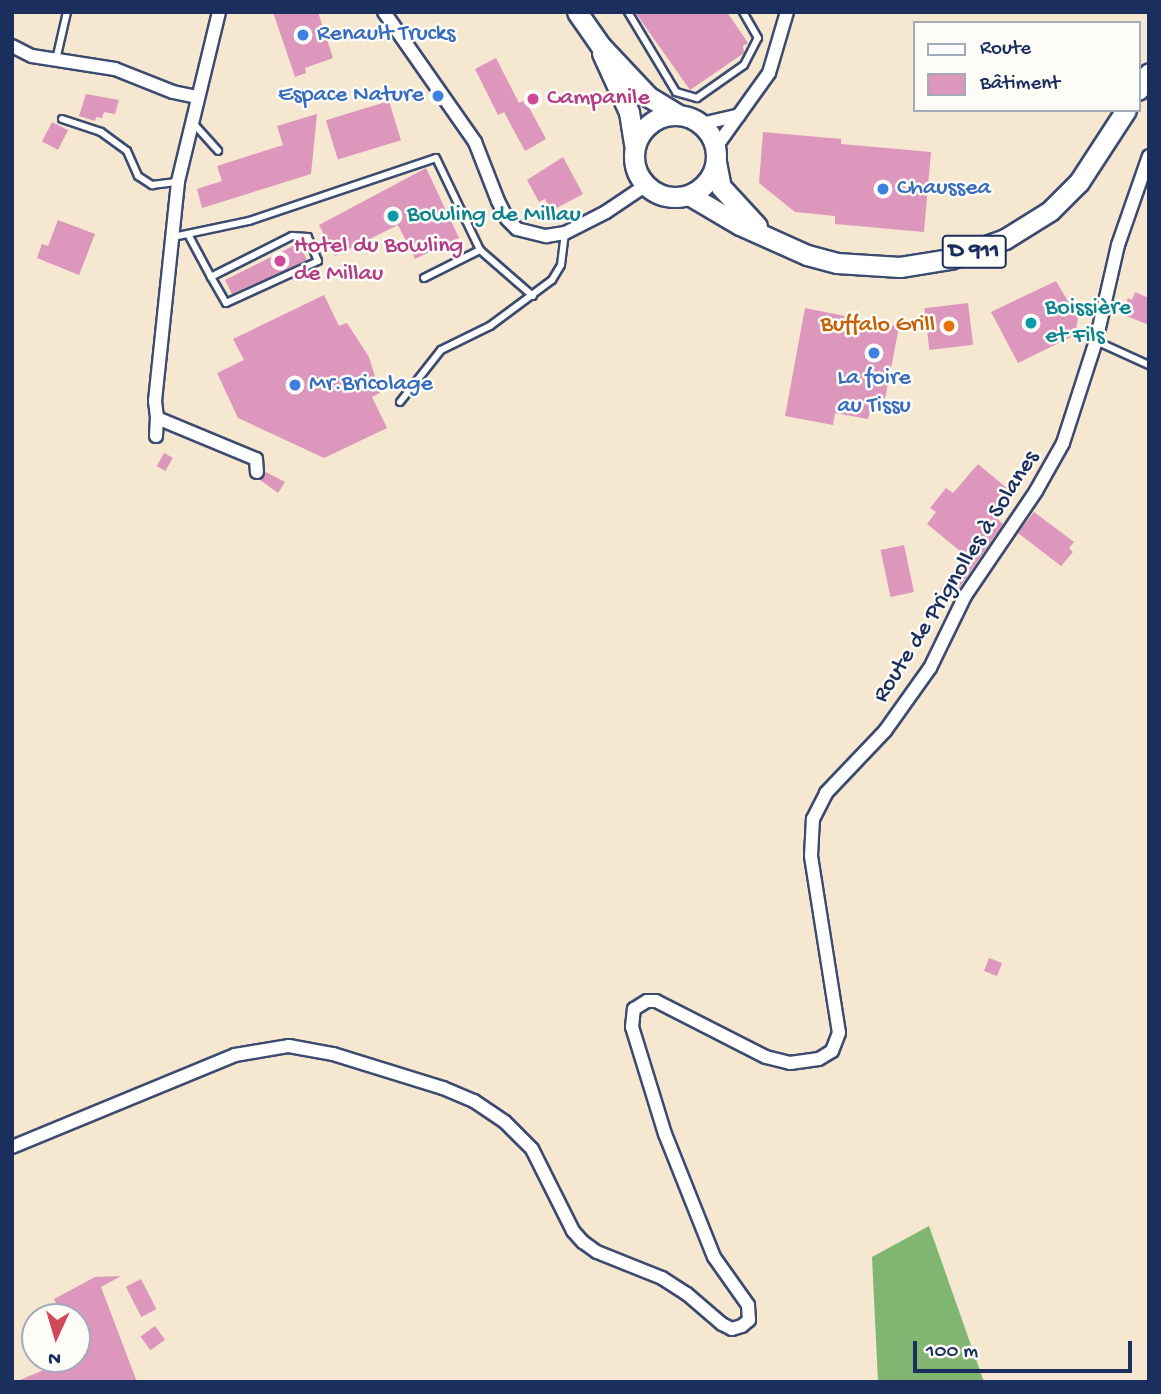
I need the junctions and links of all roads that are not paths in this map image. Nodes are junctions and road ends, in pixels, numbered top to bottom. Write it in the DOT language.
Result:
graph roads {
  1 [pos="67,12"];
  2 [pos="219,12"];
  3 [pos="384,12"];
  4 [pos="578,12"];
  5 [pos="628,12"];
  6 [pos="743,12"];
  7 [pos="787,12"];
  8 [pos="600,45"];
  9 [pos="12,46"];
  10 [pos="56,60"];
  11 [pos="197,97"];
  12 [pos="1125,112"];
  13 [pos="679,115"];
  14 [pos="738,116"];
  15 [pos="62,119"];
  16 [pos="191,120"];
  17 [pos="701,124"];
  18 [pos="634,148"];
  19 [pos="218,151"];
  20 [pos="716,155"];
  21 [pos="1149,156"];
  22 [pos="178,182"];
  23 [pos="646,185"];
  24 [pos="1135,189"];
  25 [pos="1149,193"];
  26 [pos="689,195"];
  27 [pos="565,233"];
  28 [pos="189,236"];
  29 [pos="768,236"];
  30 [pos="173,237"];
  31 [pos="480,250"];
  32 [pos="211,278"];
  33 [pos="424,278"];
  34 [pos="533,296"];
  35 [pos="1096,341"];
  36 [pos="1149,365"];
  37 [pos="400,402"];
  38 [pos="157,418"];
  39 [pos="156,436"];
  40 [pos="257,472"];
  41 [pos="12,1147"];
  1 -- 10 [label="lane"];
  2 -- 11 [label="street"];
  3 -- 27 [label="street"];
  4 -- 8 [label="main road"];
  5 -- 6 [label="lane"];
  7 -- 14 [label="street"];
  8 -- 13 [label="main road"];
  8 -- 18 [label="main road"];
  9 -- 10 [label="street"];
  10 -- 11 [label="street"];
  11 -- 16 [label="street"];
  12 -- 29 [label="main road, D 911"];
  13 -- 17 [label="main road"];
  13 -- 18 [label="main road"];
  14 -- 17 [label="street"];
  14 -- 20 [label="street"];
  15 -- 22 [label="lane"];
  16 -- 19 [label="lane"];
  16 -- 22 [label="street"];
  17 -- 20 [label="main road"];
  18 -- 23 [label="main road"];
  20 -- 26 [label="main road"];
  20 -- 29 [label="main road, D 911"];
  21 -- 24 [label="street, Route de Prignolles à Solanes"];
  22 -- 30 [label="street"];
  23 -- 26 [label="main road"];
  23 -- 27 [label="street"];
  24 -- 25 [label="street"];
  24 -- 35 [label="street, Route de Prignolles à Solanes"];
  26 -- 29 [label="main road, D 911"];
  27 -- 34 [label="lane"];
  28 -- 30 [label="lane"];
  28 -- 31 [label="lane"];
  28 -- 32 [label="lane"];
  30 -- 38 [label="street"];
  31 -- 33 [label="lane"];
  31 -- 34 [label="lane"];
  32 -- 32 [label="lane"];
  34 -- 37 [label="lane"];
  35 -- 36 [label="lane"];
  35 -- 41 [label="street, Route de Prignolles à Solanes"];
  38 -- 39 [label="street"];
  38 -- 40 [label="street"];
}
